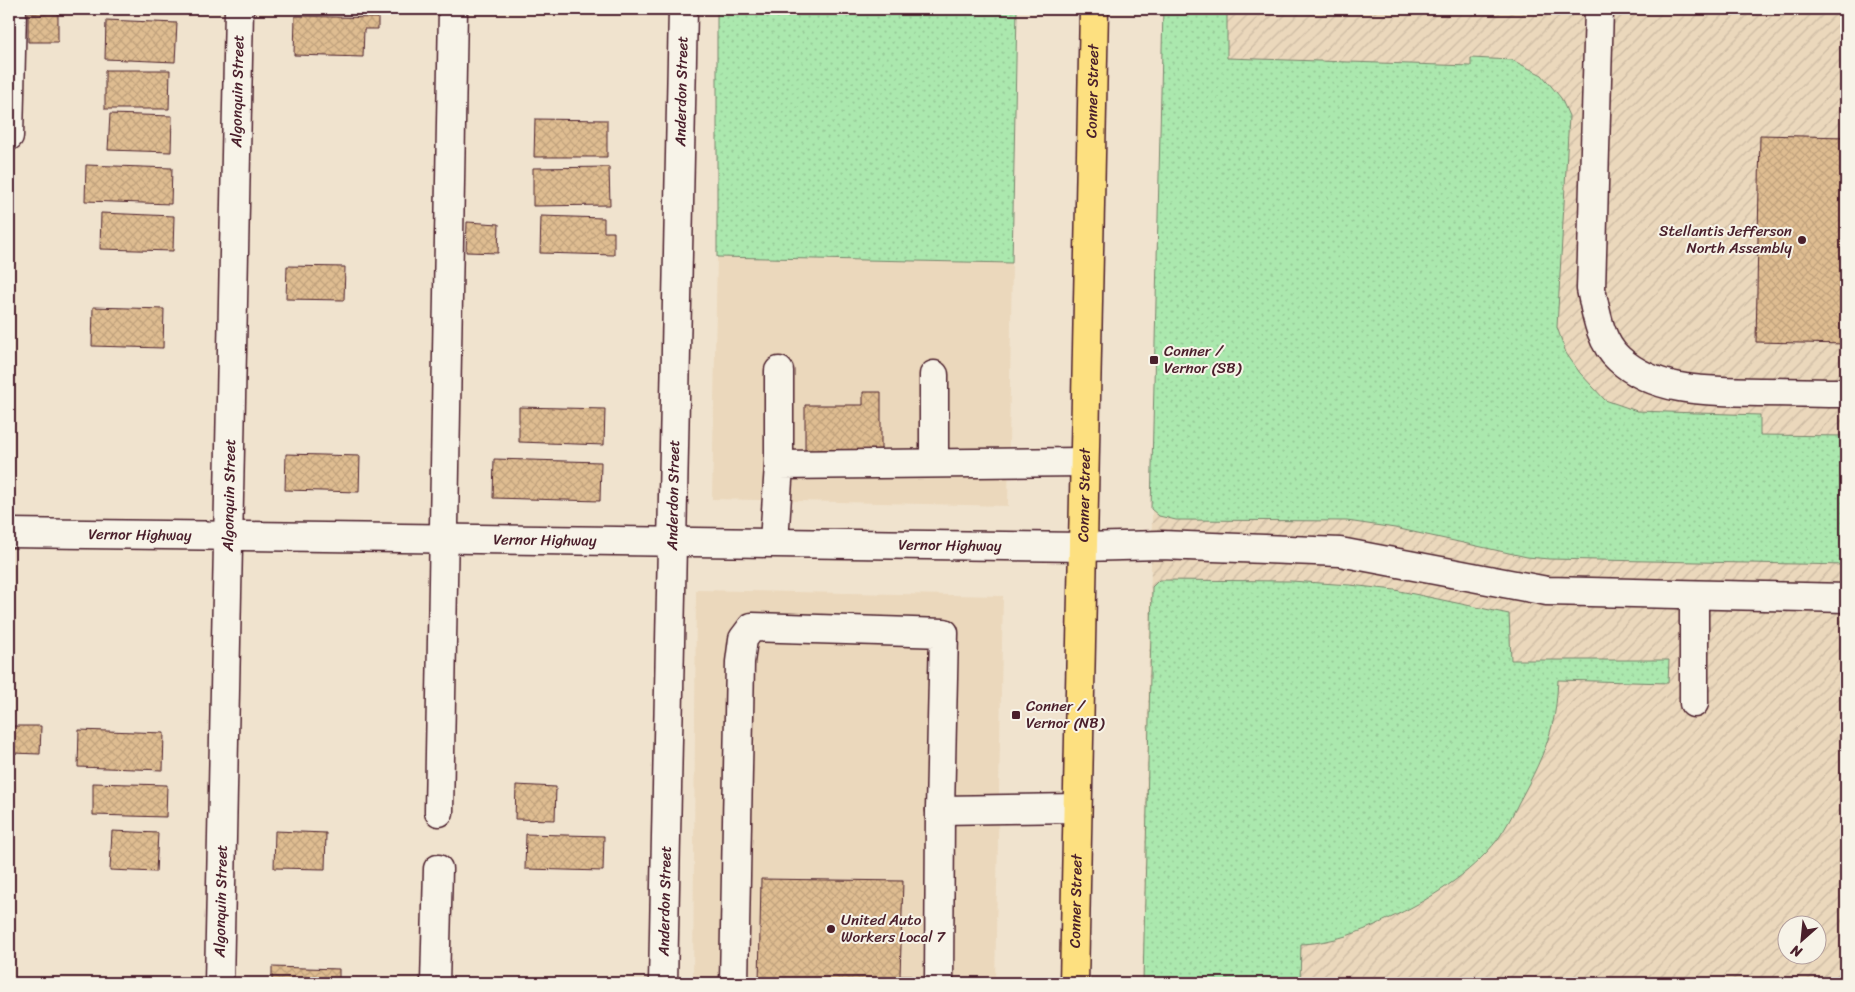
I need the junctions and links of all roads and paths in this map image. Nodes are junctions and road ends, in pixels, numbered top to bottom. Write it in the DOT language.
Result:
graph roads {
  1 [pos="12,9"];
  2 [pos="239,9"];
  3 [pos="453,9"];
  4 [pos="683,9"];
  5 [pos="1094,9"];
  6 [pos="1599,9"];
  7 [pos="9,136"];
  8 [pos="779,371"];
  9 [pos="934,375"];
  10 [pos="1846,393"];
  11 [pos="934,462"];
  12 [pos="1084,462"];
  13 [pos="779,465"];
  14 [pos="9,533"];
  15 [pos="229,535"];
  16 [pos="445,538"];
  17 [pos="672,540"];
  18 [pos="774,542"];
  19 [pos="1082,546"];
  20 [pos="1694,596"];
  21 [pos="1846,598"];
  22 [pos="1694,703"];
  23 [pos="1077,808"];
  24 [pos="940,810"];
  25 [pos="439,812"];
  26 [pos="438,869"];
  27 [pos="219,983"];
  28 [pos="436,983"];
  29 [pos="663,983"];
  30 [pos="734,983"];
  31 [pos="939,983"];
  32 [pos="1074,983"];
  1 -- 7 [label="street"];
  2 -- 15 [label="street, Algonquin Street"];
  3 -- 16 [label="street"];
  4 -- 17 [label="street, Anderdon Street"];
  5 -- 12 [label="main road, Conner Street"];
  6 -- 10 [label="street"];
  8 -- 13 [label="street"];
  9 -- 11 [label="street"];
  11 -- 12 [label="street"];
  11 -- 13 [label="street"];
  12 -- 19 [label="main road, Conner Street"];
  13 -- 18 [label="street"];
  14 -- 15 [label="street, Vernor Highway"];
  15 -- 16 [label="street, Vernor Highway"];
  15 -- 27 [label="street, Algonquin Street"];
  16 -- 17 [label="street, Vernor Highway"];
  16 -- 25 [label="street"];
  17 -- 18 [label="street, Vernor Highway"];
  17 -- 29 [label="street, Anderdon Street"];
  18 -- 19 [label="street, Vernor Highway"];
  19 -- 20 [label="street, Vernor Highway"];
  19 -- 23 [label="main road, Conner Street"];
  20 -- 21 [label="street, Vernor Highway"];
  20 -- 22 [label="street"];
  23 -- 24 [label="street"];
  23 -- 32 [label="main road, Conner Street"];
  24 -- 30 [label="street"];
  24 -- 31 [label="street"];
  26 -- 28 [label="street"];
}
